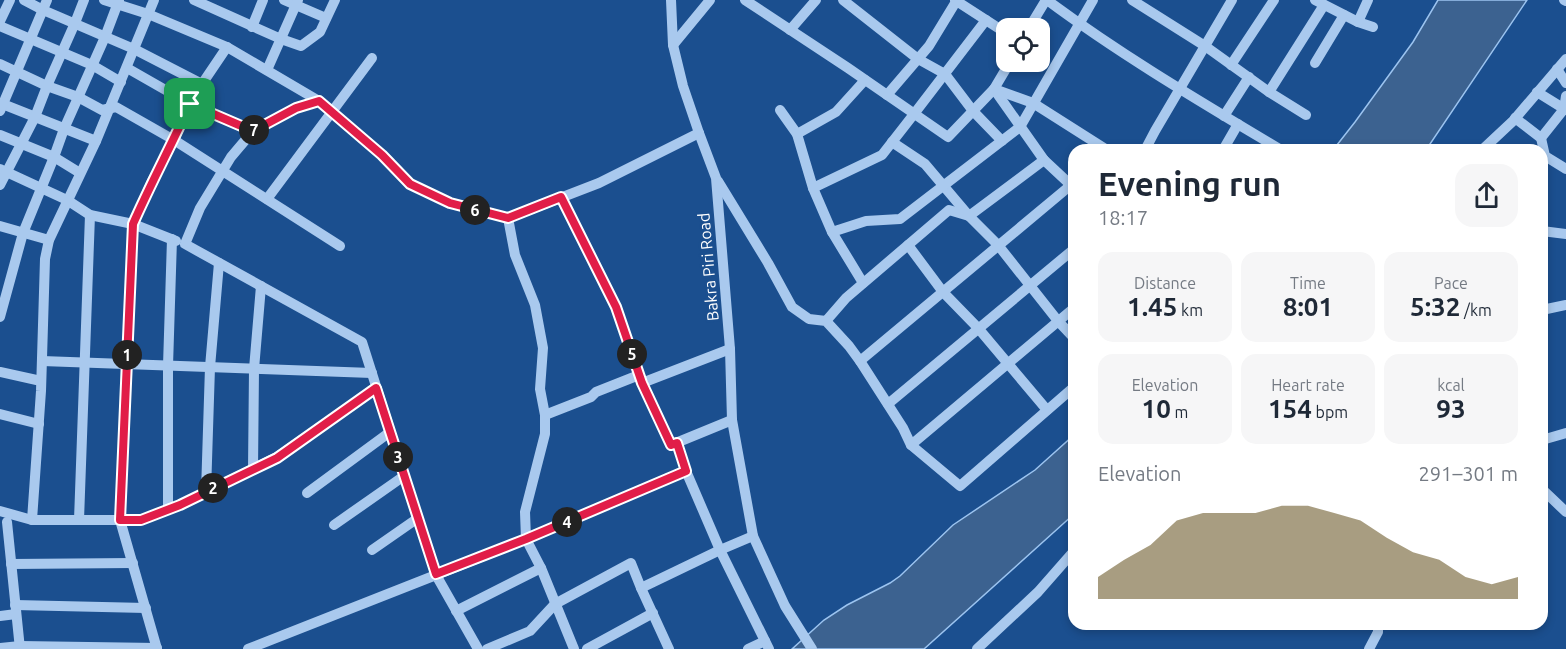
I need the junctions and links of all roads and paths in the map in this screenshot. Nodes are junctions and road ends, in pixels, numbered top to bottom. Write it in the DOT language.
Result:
graph roads {
  1 [pos="10,0"];
  2 [pos="24,0"];
  3 [pos="84,0"];
  4 [pos="104,0"];
  5 [pos="154,0"];
  6 [pos="194,0"];
  7 [pos="263,0"];
  8 [pos="284,0"];
  9 [pos="335,0"];
  10 [pos="671,0"];
  11 [pos="710,0"];
  12 [pos="745,0"];
  13 [pos="816,0"];
  14 [pos="843,0"];
  15 [pos="956,0"];
  16 [pos="1047,0"];
  17 [pos="1093,0"];
  18 [pos="1132,0"];
  19 [pos="1232,0"];
  20 [pos="1274,0"];
  21 [pos="1368,0"];
  22 [pos="118,2"];
  23 [pos="297,2"];
  24 [pos="1319,2"];
  25 [pos="45,5"];
  26 [pos="148,14"];
  27 [pos="1344,15"];
  28 [pos="326,18"];
  29 [pos="1035,18"];
  30 [pos="986,20"];
  31 [pos="0,21"];
  32 [pos="1358,22"];
  33 [pos="75,23"];
  34 [pos="1079,24"];
  35 [pos="0,26"];
  36 [pos="996,26"];
  37 [pos="252,27"];
  38 [pos="1373,27"];
  39 [pos="790,30"];
  40 [pos="105,37"];
  41 [pos="281,39"];
  42 [pos="29,40"];
  43 [pos="673,45"];
  44 [pos="1205,46"];
  45 [pos="227,47"];
  46 [pos="134,49"];
  47 [pos="61,53"];
  48 [pos="372,58"];
  49 [pos="918,59"];
  50 [pos="1566,59"];
  51 [pos="1315,63"];
  52 [pos="0,64"];
  53 [pos="92,65"];
  54 [pos="1231,65"];
  55 [pos="127,68"];
  56 [pos="1557,69"];
  57 [pos="267,70"];
  58 [pos="1004,72"];
  59 [pos="16,73"];
  60 [pos="945,74"];
  61 [pos="1249,77"];
  62 [pos="865,80"];
  63 [pos="121,82"];
  64 [pos="1566,83"];
  65 [pos="202,84"];
  66 [pos="47,86"];
  67 [pos="994,89"];
  68 [pos="1180,89"];
  69 [pos="1269,92"];
  70 [pos="1537,92"];
  71 [pos="887,95"];
  72 [pos="1566,96"];
  73 [pos="78,97"];
  74 [pos="319,101"];
  75 [pos="190,104"];
  76 [pos="1034,104"];
  77 [pos="1,106"];
  78 [pos="109,108"];
  79 [pos="1565,109"];
  80 [pos="780,110"];
  81 [pos="973,111"];
  82 [pos="331,112"];
  83 [pos="914,114"];
  84 [pos="1306,115"];
  85 [pos="1224,116"];
  86 [pos="35,117"];
  87 [pos="1515,118"];
  88 [pos="1238,124"];
  89 [pos="1020,127"];
  90 [pos="64,129"];
  91 [pos="253,131"];
  92 [pos="699,133"];
  93 [pos="797,134"];
  94 [pos="0,135"];
  95 [pos="1541,138"];
  96 [pos="174,140"];
  97 [pos="96,141"];
  98 [pos="1002,141"];
  99 [pos="892,142"];
  100 [pos="22,144"];
  101 [pos="1097,144"];
  102 [pos="1148,144"];
  103 [pos="1226,144"];
  104 [pos="1267,144"];
  105 [pos="1488,144"];
  106 [pos="1542,144"];
  107 [pos="54,157"];
  108 [pos="1548,158"];
  109 [pos="1044,160"];
  110 [pos="4,170"];
  111 [pos="223,170"];
  112 [pos="1566,170"];
  113 [pos="80,173"];
  114 [pos="716,178"];
  115 [pos="1068,182"];
  116 [pos="0,185"];
  117 [pos="944,185"];
  118 [pos="40,188"];
  119 [pos="813,188"];
  120 [pos="1068,189"];
  121 [pos="561,197"];
  122 [pos="267,199"];
  123 [pos="67,200"];
  124 [pos="90,215"];
  125 [pos="969,216"];
  126 [pos="508,218"];
  127 [pos="133,224"];
  128 [pos="0,226"];
  129 [pos="832,232"];
  130 [pos="1548,232"];
  131 [pos="23,233"];
  132 [pos="1566,234"];
  133 [pos="172,239"];
  134 [pos="49,240"];
  135 [pos="185,244"];
  136 [pos="908,245"];
  137 [pos="998,245"];
  138 [pos="340,246"];
  139 [pos="1068,254"];
  140 [pos="219,263"];
  141 [pos="863,283"];
  142 [pos="261,286"];
  143 [pos="1029,286"];
  144 [pos="943,292"];
  145 [pos="1566,305"];
  146 [pos="1548,309"];
  147 [pos="1068,313"];
  148 [pos="0,317"];
  149 [pos="826,321"];
  150 [pos="1058,321"];
  151 [pos="978,328"];
  152 [pos="1068,332"];
  153 [pos="730,349"];
  154 [pos="42,361"];
  155 [pos="860,361"];
  156 [pos="86,363"];
  157 [pos="127,364"];
  158 [pos="1007,364"];
  159 [pos="168,366"];
  160 [pos="210,368"];
  161 [pos="254,369"];
  162 [pos="0,372"];
  163 [pos="372,373"];
  164 [pos="641,379"];
  165 [pos="41,381"];
  166 [pos="376,388"];
  167 [pos="1068,392"];
  168 [pos="888,404"];
  169 [pos="1047,410"];
  170 [pos="0,414"];
  171 [pos="545,415"];
  172 [pos="732,420"];
  173 [pos="39,424"];
  174 [pos="390,432"];
  175 [pos="1566,433"];
  176 [pos="1548,438"];
  177 [pos="677,443"];
  178 [pos="911,445"];
  179 [pos="253,469"];
  180 [pos="686,471"];
  181 [pos="404,476"];
  182 [pos="206,492"];
  183 [pos="308,493"];
  184 [pos="1548,495"];
  185 [pos="168,510"];
  186 [pos="0,511"];
  187 [pos="1566,512"];
  188 [pos="418,518"];
  189 [pos="32,520"];
  190 [pos="79,520"];
  191 [pos="120,520"];
  192 [pos="4,522"];
  193 [pos="334,525"];
  194 [pos="753,536"];
  195 [pos="526,539"];
  196 [pos="5,548"];
  197 [pos="372,550"];
  198 [pos="720,550"];
  199 [pos="1068,558"];
  200 [pos="133,563"];
  201 [pos="11,564"];
  202 [pos="541,568"];
  203 [pos="436,574"];
  204 [pos="13,581"];
  205 [pos="0,582"];
  206 [pos="642,588"];
  207 [pos="555,604"];
  208 [pos="146,608"];
  209 [pos="16,610"];
  210 [pos="456,610"];
  211 [pos="653,613"];
  212 [pos="0,616"];
  213 [pos="1378,630"];
  214 [pos="767,645"];
  215 [pos="0,648"];
  216 [pos="20,648"];
  217 [pos="157,649"];
  218 [pos="248,649"];
  219 [pos="478,649"];
  220 [pos="487,649"];
  221 [pos="574,649"];
  222 [pos="587,649"];
  223 [pos="669,649"];
  224 [pos="748,649"];
  225 [pos="813,649"];
  226 [pos="977,649"];
  227 [pos="1369,649"];
  1 -- 31 [label="street"];
  2 -- 25 [label="street"];
  3 -- 33 [label="street"];
  4 -- 22 [label="street"];
  5 -- 26 [label="street"];
  6 -- 37 [label="street"];
  7 -- 37 [label="street"];
  8 -- 23 [label="street"];
  9 -- 28 [label="street"];
  10 -- 43 [label="street, Bakra Piri Road"];
  11 -- 43 [label="street"];
  12 -- 39 [label="street"];
  13 -- 39 [label="street"];
  14 -- 49 [label="street"];
  15 -- 30 [label="street"];
  15 -- 49 [label="street"];
  16 -- 29 [label="street"];
  16 -- 34 [label="street"];
  17 -- 34 [label="street"];
  18 -- 44 [label="street"];
  19 -- 44 [label="street"];
  20 -- 54 [label="street"];
  21 -- 32 [label="street"];
  22 -- 26 [label="street"];
  22 -- 40 [label="street"];
  23 -- 28 [label="street"];
  23 -- 41 [label="street"];
  24 -- 27 [label="street"];
  24 -- 69 [label="street"];
  25 -- 33 [label="street"];
  25 -- 42 [label="street"];
  26 -- 45 [label="street"];
  26 -- 46 [label="street"];
  27 -- 32 [label="street"];
  27 -- 51 [label="street"];
  28 -- 41 [label="street"];
  30 -- 36 [label="street"];
  30 -- 60 [label="street"];
  32 -- 38 [label="street"];
  33 -- 40 [label="street"];
  33 -- 47 [label="street"];
  34 -- 68 [label="street"];
  34 -- 76 [label="street"];
  35 -- 42 [label="street"];
  37 -- 41 [label="street"];
  39 -- 62 [label="street"];
  40 -- 46 [label="street"];
  40 -- 53 [label="street"];
  41 -- 57 [label="street"];
  42 -- 47 [label="street"];
  42 -- 59 [label="street"];
  43 -- 92 [label="street, Bakra Piri Road"];
  44 -- 54 [label="street"];
  44 -- 68 [label="street"];
  45 -- 57 [label="street"];
  45 -- 65 [label="street"];
  46 -- 55 [label="street"];
  46 -- 65 [label="street"];
  47 -- 53 [label="street"];
  47 -- 66 [label="street"];
  48 -- 82 [label="street"];
  49 -- 60 [label="street"];
  49 -- 71 [label="street"];
  50 -- 56 [label="street"];
  52 -- 59 [label="street"];
  53 -- 63 [label="street"];
  53 -- 73 [label="street"];
  54 -- 61 [label="street"];
  55 -- 63 [label="street"];
  55 -- 75 [label="street"];
  56 -- 64 [label="street"];
  56 -- 70 [label="street"];
  57 -- 74 [label="street"];
  58 -- 67 [label="street"];
  59 -- 66 [label="street"];
  59 -- 77 [label="street"];
  60 -- 81 [label="street"];
  60 -- 83 [label="street"];
  61 -- 69 [label="street"];
  61 -- 85 [label="street"];
  62 -- 71 [label="street"];
  62 -- 93 [label="street"];
  63 -- 78 [label="street"];
  65 -- 75 [label="street"];
  66 -- 73 [label="street"];
  66 -- 86 [label="street"];
  67 -- 76 [label="street"];
  67 -- 81 [label="street"];
  67 -- 89 [label="street"];
  68 -- 85 [label="street"];
  68 -- 102 [label="street"];
  69 -- 84 [label="street"];
  70 -- 79 [label="street"];
  70 -- 87 [label="street"];
  71 -- 83 [label="street"];
  72 -- 79 [label="street"];
  73 -- 78 [label="street"];
  73 -- 90 [label="street"];
  74 -- 82 [label="street"];
  74 -- 91 [label="street"];
  75 -- 91 [label="street"];
  75 -- 96 [label="street"];
  76 -- 89 [label="street"];
  76 -- 101 [label="street"];
  77 -- 86 [label="street"];
  78 -- 96 [label="street"];
  78 -- 97 [label="street"];
  79 -- 95 [label="street"];
  80 -- 93 [label="street"];
  81 -- 83 [label="street"];
  81 -- 98 [label="street"];
  82 -- 122 [label="street"];
  82 -- 126 [label="street"];
  83 -- 99 [label="street"];
  85 -- 88 [label="street"];
  86 -- 90 [label="street"];
  86 -- 100 [label="street"];
  87 -- 95 [label="street"];
  87 -- 105 [label="street"];
  88 -- 103 [label="street"];
  88 -- 104 [label="street"];
  89 -- 98 [label="street"];
  89 -- 109 [label="street"];
  90 -- 97 [label="street"];
  90 -- 107 [label="street"];
  91 -- 111 [label="street"];
  92 -- 114 [label="street, Bakra Piri Road"];
  92 -- 121 [label="street"];
  93 -- 119 [label="street"];
  94 -- 100 [label="street"];
  95 -- 106 [label="street"];
  96 -- 111 [label="street"];
  96 -- 127 [label="street"];
  97 -- 113 [label="street"];
  98 -- 117 [label="street"];
  99 -- 117 [label="street"];
  99 -- 119 [label="street"];
  100 -- 107 [label="street"];
  100 -- 110 [label="street"];
  107 -- 113 [label="street"];
  107 -- 118 [label="street"];
  108 -- 112 [label="street"];
  109 -- 115 [label="street"];
  109 -- 125 [label="street"];
  110 -- 116 [label="street"];
  110 -- 118 [label="street"];
  111 -- 122 [label="street"];
  111 -- 135 [label="street"];
  113 -- 123 [label="street"];
  114 -- 149 [label="street"];
  114 -- 153 [label="street, Bakra Piri Road"];
  117 -- 125 [label="street"];
  117 -- 129 [label="street"];
  118 -- 123 [label="street"];
  118 -- 131 [label="street"];
  119 -- 129 [label="street"];
  120 -- 137 [label="street"];
  121 -- 126 [label="street"];
  121 -- 164 [label="street"];
  122 -- 138 [label="street"];
  123 -- 124 [label="street"];
  123 -- 134 [label="street"];
  124 -- 127 [label="street"];
  124 -- 156 [label="street"];
  125 -- 136 [label="street"];
  125 -- 137 [label="street"];
  126 -- 171 [label="street"];
  127 -- 133 [label="street"];
  127 -- 157 [label="street"];
  128 -- 131 [label="street"];
  129 -- 141 [label="street"];
  130 -- 132 [label="street"];
  131 -- 134 [label="street"];
  131 -- 148 [label="street"];
  133 -- 135 [label="street"];
  133 -- 159 [label="street"];
  134 -- 154 [label="street"];
  135 -- 140 [label="street"];
  136 -- 141 [label="street"];
  136 -- 144 [label="street"];
  137 -- 143 [label="street"];
  137 -- 144 [label="street"];
  139 -- 143 [label="street"];
  140 -- 142 [label="street"];
  140 -- 160 [label="street"];
  141 -- 149 [label="street"];
  142 -- 161 [label="street"];
  142 -- 163 [label="street"];
  143 -- 150 [label="street"];
  143 -- 151 [label="street"];
  144 -- 151 [label="street"];
  144 -- 155 [label="street"];
  145 -- 146 [label="street"];
  147 -- 150 [label="street"];
  149 -- 155 [label="street"];
  150 -- 152 [label="street"];
  150 -- 158 [label="street"];
  151 -- 158 [label="street"];
  151 -- 168 [label="street"];
  153 -- 164 [label="street"];
  153 -- 172 [label="street, Bakra Piri Road"];
  154 -- 156 [label="street"];
  154 -- 165 [label="street"];
  155 -- 168 [label="street"];
  156 -- 157 [label="street"];
  156 -- 190 [label="street"];
  157 -- 159 [label="street"];
  157 -- 191 [label="street"];
  158 -- 169 [label="street"];
  158 -- 178 [label="street"];
  159 -- 160 [label="street"];
  159 -- 185 [label="street"];
  160 -- 161 [label="street"];
  160 -- 182 [label="street"];
  161 -- 163 [label="street"];
  161 -- 179 [label="street"];
  162 -- 165 [label="street"];
  163 -- 166 [label="street"];
  164 -- 171 [label="street"];
  164 -- 177 [label="street"];
  165 -- 173 [label="street"];
  166 -- 174 [label="street"];
  166 -- 179 [label="street"];
  167 -- 169 [label="street"];
  168 -- 178 [label="street"];
  169 -- 178 [label="street"];
  170 -- 173 [label="street"];
  171 -- 195 [label="street"];
  172 -- 177 [label="street"];
  172 -- 194 [label="street, Bakra Piri Road"];
  173 -- 189 [label="street"];
  174 -- 181 [label="street"];
  174 -- 183 [label="street"];
  175 -- 176 [label="street"];
  177 -- 180 [label="street"];
  179 -- 182 [label="street"];
  180 -- 195 [label="street"];
  180 -- 198 [label="street"];
  181 -- 188 [label="street"];
  181 -- 193 [label="street"];
  182 -- 185 [label="street"];
  184 -- 187 [label="street"];
  185 -- 191 [label="street"];
  186 -- 189 [label="street"];
  188 -- 197 [label="street"];
  188 -- 203 [label="street"];
  189 -- 190 [label="street"];
  189 -- 192 [label="street"];
  190 -- 191 [label="street"];
  191 -- 200 [label="street"];
  192 -- 196 [label="street"];
  194 -- 198 [label="street"];
  194 -- 225 [label="street, Bakra Piri Road"];
  195 -- 202 [label="street"];
  195 -- 203 [label="street"];
  196 -- 201 [label="street"];
  198 -- 206 [label="street"];
  198 -- 214 [label="street"];
  199 -- 226 [label="street"];
  200 -- 201 [label="street"];
  200 -- 208 [label="street"];
  201 -- 204 [label="street"];
  202 -- 207 [label="street"];
  202 -- 210 [label="street"];
  203 -- 210 [label="street"];
  203 -- 218 [label="street"];
  204 -- 205 [label="street"];
  204 -- 209 [label="street"];
  206 -- 207 [label="street"];
  206 -- 211 [label="street"];
  207 -- 220 [label="street"];
  207 -- 221 [label="street"];
  208 -- 209 [label="street"];
  208 -- 217 [label="street"];
  209 -- 212 [label="street"];
  209 -- 216 [label="street"];
  210 -- 219 [label="street"];
  211 -- 222 [label="street"];
  211 -- 223 [label="street"];
  213 -- 227 [label="street"];
  214 -- 224 [label="street"];
  215 -- 216 [label="street"];
  216 -- 217 [label="street"];
}
